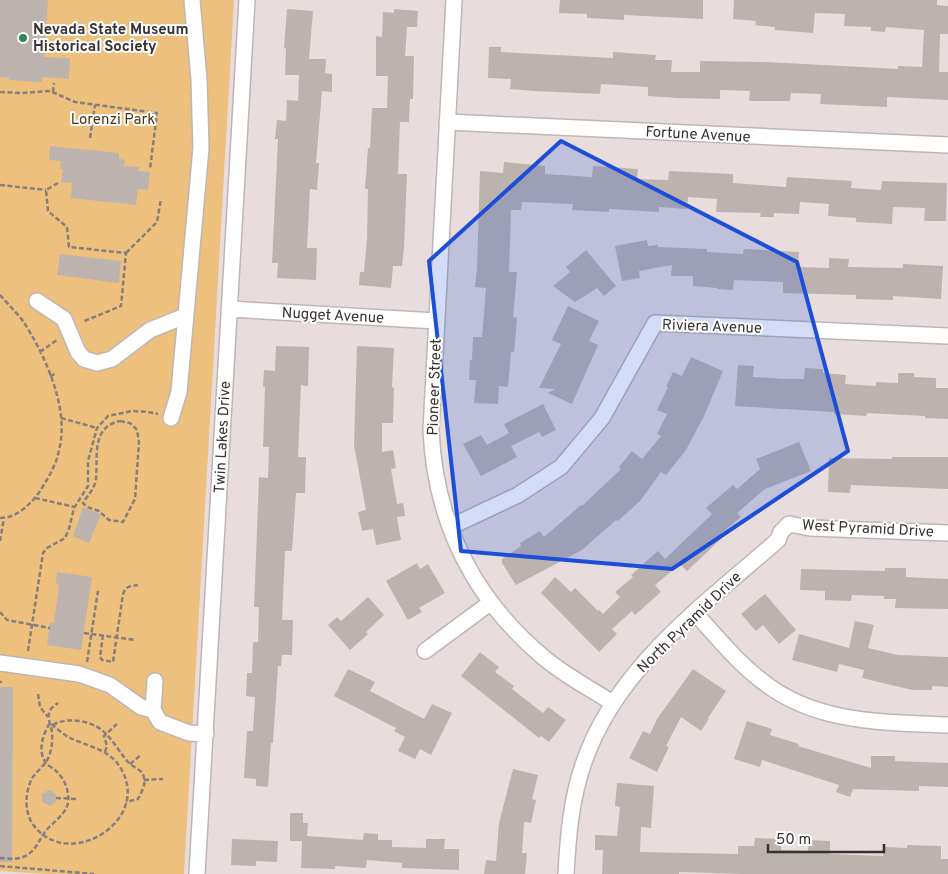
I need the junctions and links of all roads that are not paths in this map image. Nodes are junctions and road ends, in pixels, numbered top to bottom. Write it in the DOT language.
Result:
graph roads {
  1 [pos="192,0"];
  2 [pos="247,0"];
  3 [pos="454,0"];
  4 [pos="447,122"];
  5 [pos="948,146"];
  6 [pos="37,301"];
  7 [pos="229,309"];
  8 [pos="185,316"];
  9 [pos="437,321"];
  10 [pos="948,336"];
  11 [pos="171,418"];
  12 [pos="789,524"];
  13 [pos="450,527"];
  14 [pos="948,533"];
  15 [pos="490,603"];
  16 [pos="695,613"];
  17 [pos="424,651"];
  18 [pos="0,663"];
  19 [pos="155,681"];
  20 [pos="613,703"];
  21 [pos="153,710"];
  22 [pos="948,725"];
  23 [pos="206,734"];
  24 [pos="197,874"];
  25 [pos="566,874"];
  1 -- 8 [label="street"];
  2 -- 7 [label="street, Twin Lakes Drive"];
  3 -- 4 [label="street, Pioneer Street"];
  4 -- 5 [label="street, Fortune Avenue"];
  4 -- 9 [label="street, Pioneer Street"];
  6 -- 8 [label="street"];
  7 -- 9 [label="street, Nugget Avenue"];
  7 -- 23 [label="street, Twin Lakes Drive"];
  8 -- 11 [label="street"];
  9 -- 13 [label="street, Pioneer Street"];
  10 -- 13 [label="street, Riviera Avenue"];
  12 -- 14 [label="street, West Pyramid Drive"];
  12 -- 16 [label="street, North Pyramid Drive"];
  13 -- 15 [label="street, Pioneer Street"];
  15 -- 17 [label="street"];
  15 -- 20 [label="street, Pioneer Street"];
  16 -- 20 [label="street, North Pyramid Drive"];
  16 -- 22 [label="street"];
  18 -- 21 [label="street"];
  19 -- 21 [label="street"];
  20 -- 25 [label="street, North Pyramid Drive"];
  21 -- 23 [label="street"];
  23 -- 24 [label="street, Twin Lakes Drive"];
}
